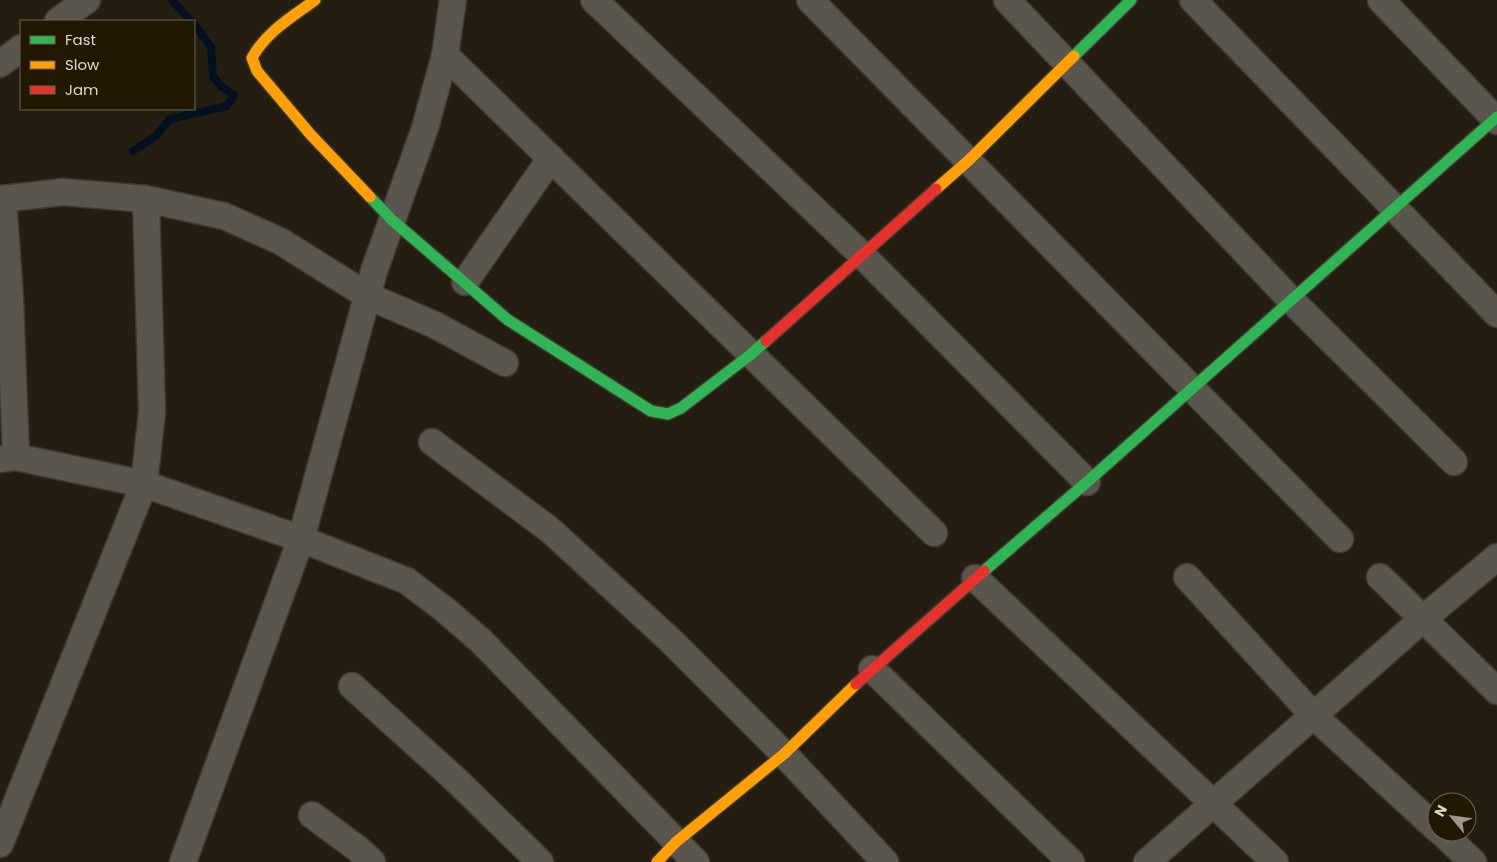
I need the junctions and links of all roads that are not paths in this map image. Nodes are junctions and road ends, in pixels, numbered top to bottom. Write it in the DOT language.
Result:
graph roads {
  1 [pos="87,0"];
  2 [pos="315,0"];
  3 [pos="453,0"];
  4 [pos="594,0"];
  5 [pos="810,0"];
  6 [pos="1006,0"];
  7 [pos="1131,0"];
  8 [pos="1193,0"];
  9 [pos="1381,0"];
  10 [pos="59,20"];
  11 [pos="20,49"];
  12 [pos="445,55"];
  13 [pos="0,64"];
  14 [pos="1067,64"];
  15 [pos="1496,119"];
  16 [pos="550,158"];
  17 [pos="968,161"];
  18 [pos="1,199"];
  19 [pos="146,199"];
  20 [pos="1394,209"];
  21 [pos="389,228"];
  22 [pos="862,255"];
  23 [pos="466,282"];
  24 [pos="368,296"];
  25 [pos="1291,300"];
  26 [pos="1497,314"];
  27 [pos="750,355"];
  28 [pos="505,363"];
  29 [pos="1191,388"];
  30 [pos="432,442"];
  31 [pos="8,458"];
  32 [pos="1454,462"];
  33 [pos="144,484"];
  34 [pos="1080,488"];
  35 [pos="934,533"];
  36 [pos="301,539"];
  37 [pos="1340,539"];
  38 [pos="1497,557"];
  39 [pos="1187,577"];
  40 [pos="1380,577"];
  41 [pos="975,578"];
  42 [pos="1424,618"];
  43 [pos="872,669"];
  44 [pos="352,686"];
  45 [pos="1497,691"];
  46 [pos="1314,716"];
  47 [pos="784,754"];
  48 [pos="1214,804"];
  49 [pos="312,815"];
  50 [pos="1427,820"];
  51 [pos="676,842"];
  52 [pos="1452,842"];
  53 [pos="0,844"];
  54 [pos="183,862"];
  55 [pos="372,862"];
  56 [pos="540,862"];
  57 [pos="657,862"];
  58 [pos="696,862"];
  59 [pos="885,862"];
  60 [pos="1071,862"];
  61 [pos="1147,862"];
  62 [pos="1275,862"];
  63 [pos="1473,862"];
  1 -- 10 [label="street"];
  2 -- 21 [label="street"];
  3 -- 12 [label="street"];
  4 -- 22 [label="street"];
  5 -- 17 [label="street"];
  6 -- 14 [label="street"];
  7 -- 14 [label="street"];
  8 -- 20 [label="street"];
  9 -- 15 [label="street"];
  11 -- 13 [label="street"];
  12 -- 16 [label="street"];
  12 -- 21 [label="street"];
  14 -- 17 [label="street"];
  14 -- 25 [label="street"];
  15 -- 20 [label="street"];
  16 -- 23 [label="street"];
  16 -- 27 [label="street"];
  17 -- 22 [label="street"];
  17 -- 29 [label="street"];
  18 -- 19 [label="street"];
  18 -- 31 [label="street"];
  19 -- 24 [label="street"];
  19 -- 33 [label="street"];
  20 -- 25 [label="street"];
  20 -- 26 [label="street"];
  21 -- 23 [label="street"];
  21 -- 24 [label="street"];
  22 -- 27 [label="street"];
  22 -- 34 [label="street"];
  23 -- 27 [label="street"];
  24 -- 28 [label="street"];
  24 -- 36 [label="street"];
  25 -- 29 [label="street"];
  25 -- 32 [label="street"];
  27 -- 35 [label="street"];
  29 -- 34 [label="street"];
  29 -- 37 [label="street"];
  30 -- 47 [label="street"];
  31 -- 33 [label="street"];
  33 -- 36 [label="street"];
  33 -- 53 [label="street"];
  34 -- 41 [label="street"];
  36 -- 51 [label="street"];
  36 -- 54 [label="street"];
  38 -- 42 [label="street"];
  39 -- 46 [label="street"];
  40 -- 42 [label="street"];
  41 -- 43 [label="street"];
  41 -- 48 [label="street"];
  42 -- 45 [label="street"];
  42 -- 46 [label="street"];
  43 -- 47 [label="street"];
  43 -- 60 [label="street"];
  44 -- 56 [label="street"];
  46 -- 48 [label="street"];
  46 -- 50 [label="street"];
  47 -- 51 [label="street"];
  47 -- 59 [label="street"];
  48 -- 61 [label="street"];
  48 -- 62 [label="street"];
  49 -- 55 [label="street"];
  51 -- 57 [label="street"];
  51 -- 58 [label="street"];
  52 -- 63 [label="street"];
}
